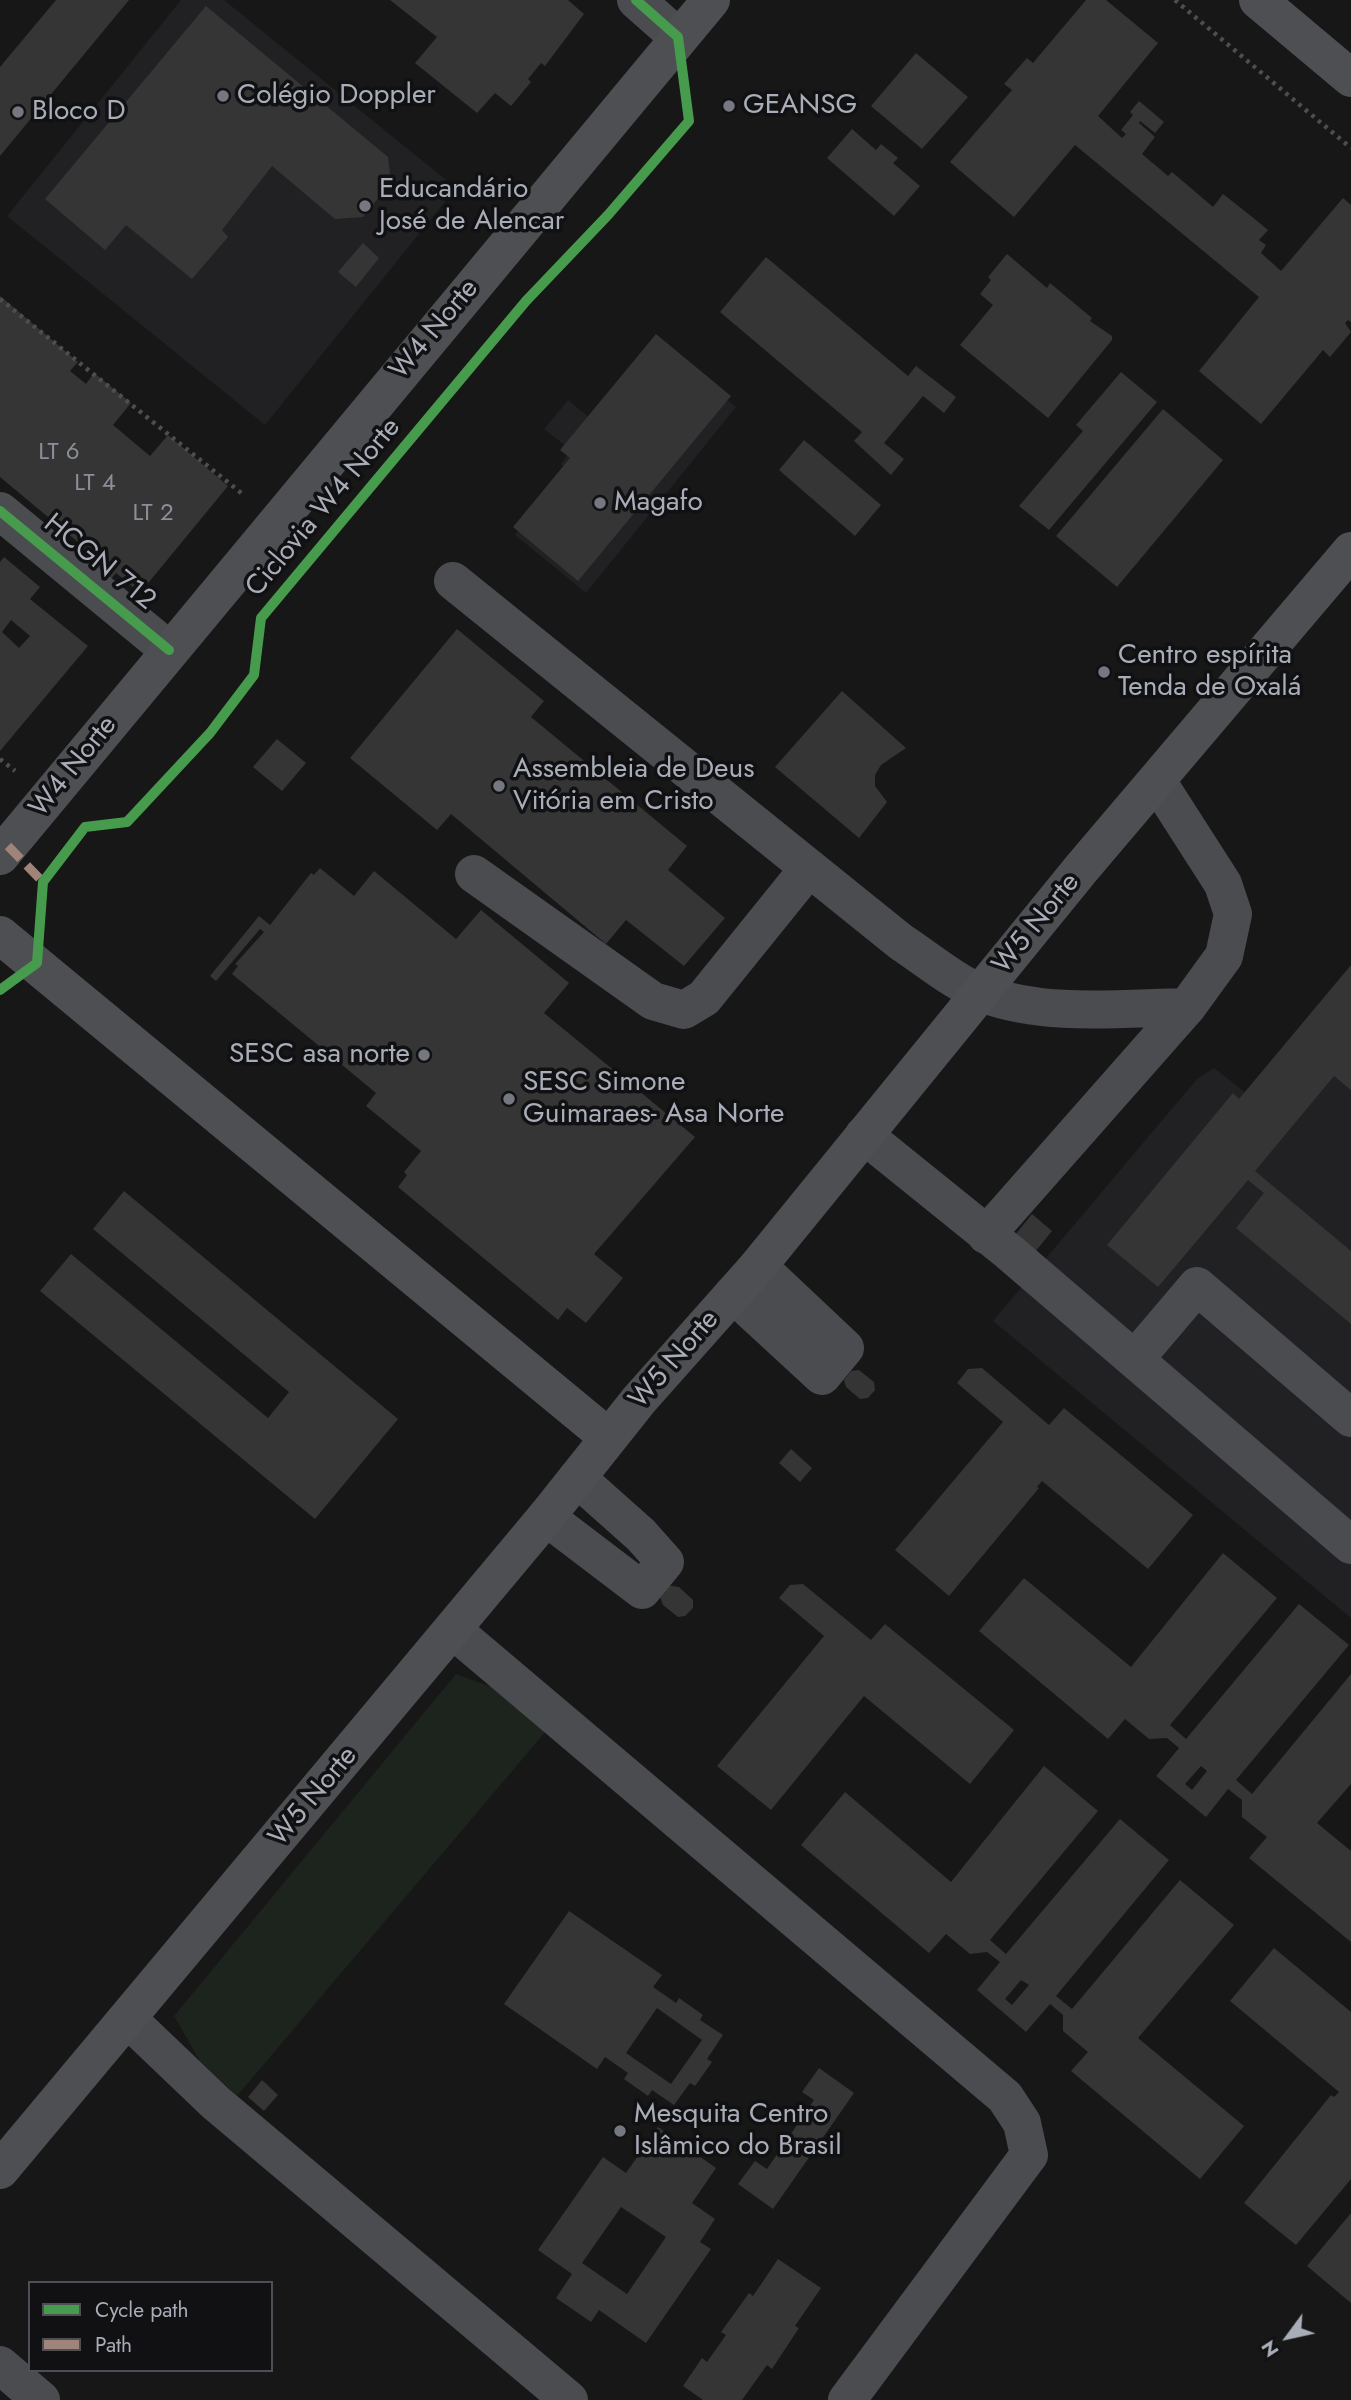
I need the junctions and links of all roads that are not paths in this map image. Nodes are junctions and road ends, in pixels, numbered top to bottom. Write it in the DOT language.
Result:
graph roads {
  1 [pos="636,0"];
  2 [pos="711,0"];
  3 [pos="1258,0"];
  4 [pos="678,37"];
  5 [pos="1351,78"];
  6 [pos="0,511"];
  7 [pos="1345,570"];
  8 [pos="453,581"];
  9 [pos="169,650"];
  10 [pos="1157,781"];
  11 [pos="0,856"];
  12 [pos="809,868"];
  13 [pos="474,874"];
  14 [pos="0,935"];
  15 [pos="981,993"];
  16 [pos="1187,1007"];
  17 [pos="864,1135"];
  18 [pos="986,1236"];
  19 [pos="758,1266"];
  20 [pos="733,1294"];
  21 [pos="1135,1359"];
  22 [pos="1351,1418"];
  23 [pos="608,1437"];
  24 [pos="577,1478"];
  25 [pos="546,1517"];
  26 [pos="1351,1545"];
  27 [pos="453,1630"];
  28 [pos="129,2020"];
  29 [pos="0,2171"];
  30 [pos="0,2365"];
  31 [pos="41,2400"];
  32 [pos="569,2400"];
  33 [pos="847,2400"];
  1 -- 4 [label="street"];
  2 -- 4 [label="main road, W4 Norte"];
  3 -- 5 [label="main road"];
  4 -- 9 [label="main road, W4 Norte"];
  6 -- 9 [label="street, HCGN 712"];
  7 -- 10 [label="main road, W5 Norte"];
  8 -- 12 [label="street"];
  9 -- 11 [label="main road, W4 Norte"];
  10 -- 15 [label="main road, W5 Norte"];
  10 -- 16 [label="street"];
  12 -- 13 [label="street"];
  12 -- 15 [label="street"];
  14 -- 23 [label="main road"];
  15 -- 16 [label="street"];
  15 -- 17 [label="main road, W5 Norte"];
  16 -- 18 [label="street"];
  17 -- 18 [label="street"];
  17 -- 19 [label="main road, W5 Norte"];
  18 -- 21 [label="street"];
  19 -- 20 [label="main road, W5 Norte"];
  19 -- 20 [label="street"];
  20 -- 23 [label="main road, W5 Norte"];
  21 -- 22 [label="street"];
  21 -- 26 [label="street"];
  23 -- 24 [label="main road, W5 Norte"];
  24 -- 25 [label="main road, W5 Norte"];
  24 -- 25 [label="street"];
  25 -- 27 [label="main road, W5 Norte"];
  27 -- 28 [label="main road, W5 Norte"];
  27 -- 33 [label="street"];
  28 -- 29 [label="main road, W5 Norte"];
  28 -- 32 [label="street"];
  30 -- 31 [label="street"];
}
